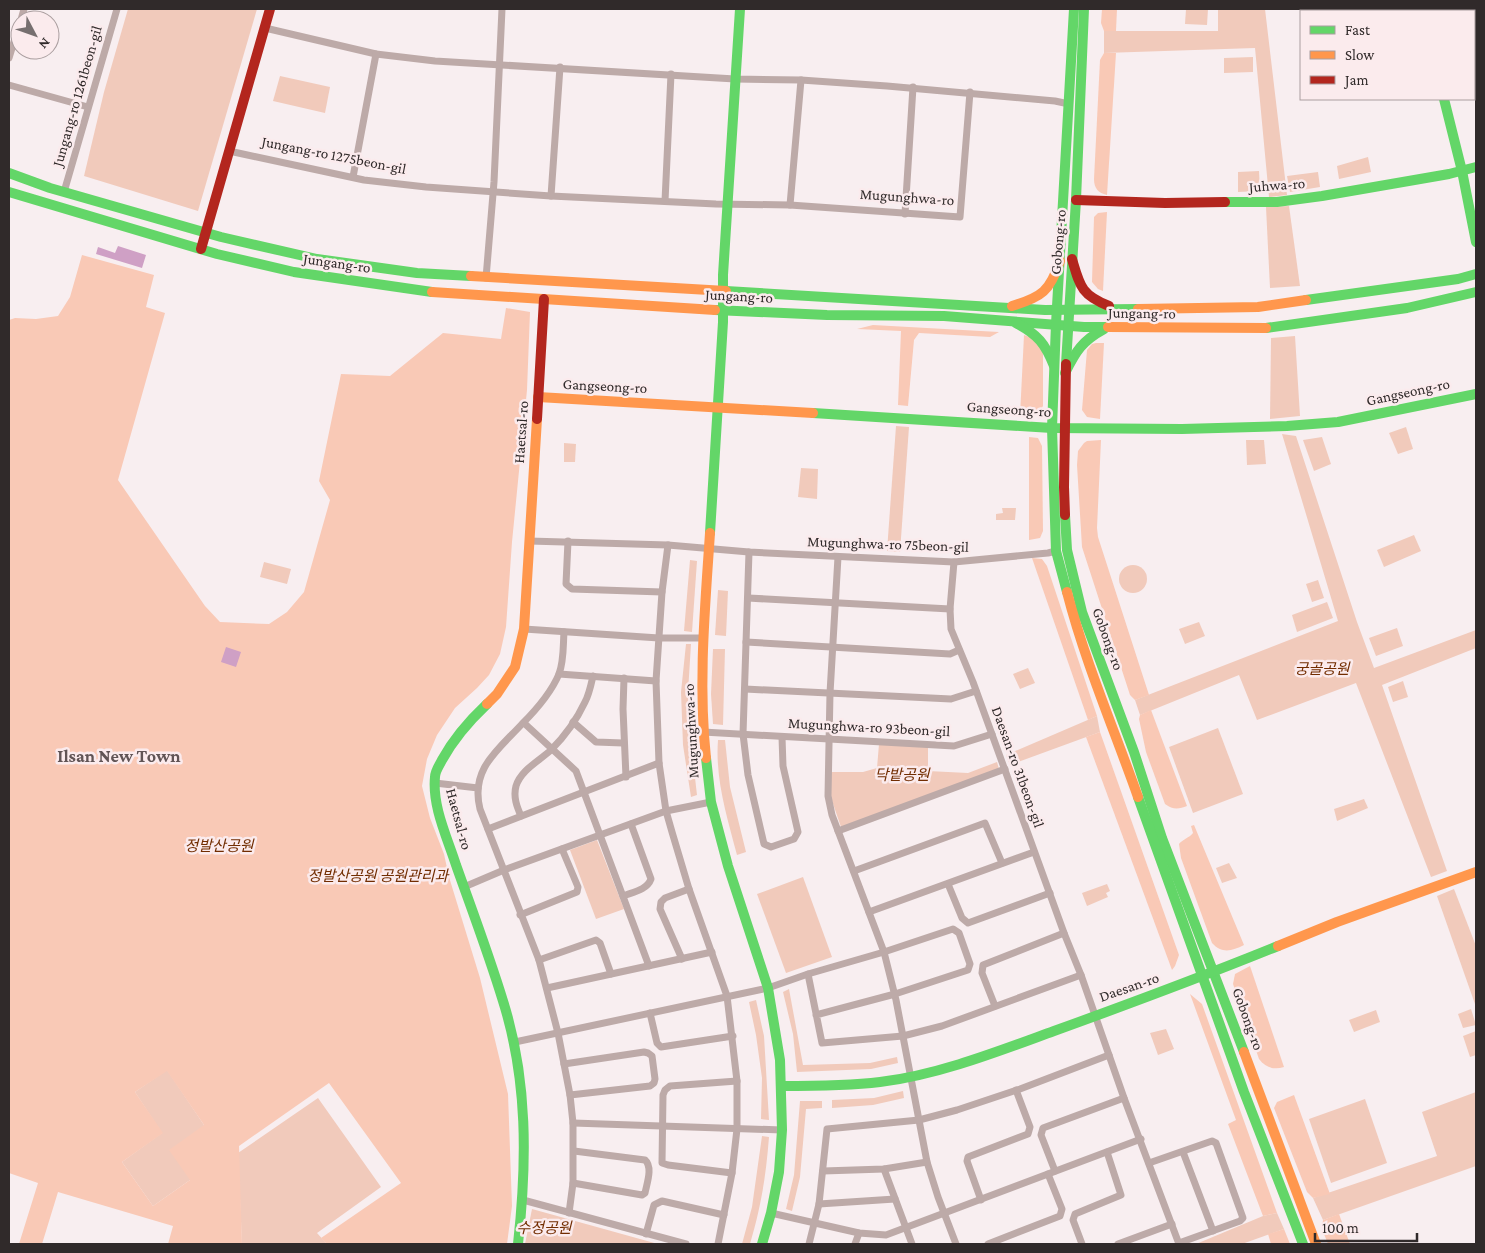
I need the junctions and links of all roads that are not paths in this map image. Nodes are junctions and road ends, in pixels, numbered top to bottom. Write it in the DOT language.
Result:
graph roads {
  1 [pos="117,9"];
  2 [pos="270,9"];
  3 [pos="502,9"];
  4 [pos="740,9"];
  5 [pos="1074,9"];
  6 [pos="1084,9"];
  7 [pos="264,28"];
  8 [pos="376,54"];
  9 [pos="499,65"];
  10 [pos="560,68"];
  11 [pos="671,74"];
  12 [pos="735,79"];
  13 [pos="801,80"];
  14 [pos="9,85"];
  15 [pos="913,87"];
  16 [pos="970,92"];
  17 [pos="1444,100"];
  18 [pos="1068,104"];
  19 [pos="88,107"];
  20 [pos="229,150"];
  21 [pos="1476,167"];
  22 [pos="1462,171"];
  23 [pos="9,173"];
  24 [pos="353,178"];
  25 [pos="9,192"];
  26 [pos="64,192"];
  27 [pos="493,192"];
  28 [pos="551,196"];
  29 [pos="1076,200"];
  30 [pos="665,201"];
  31 [pos="728,204"];
  32 [pos="790,205"];
  33 [pos="906,214"];
  34 [pos="206,233"];
  35 [pos="1476,242"];
  36 [pos="201,249"];
  37 [pos="1072,260"];
  38 [pos="1060,261"];
  39 [pos="1476,274"];
  40 [pos="486,278"];
  41 [pos="723,292"];
  42 [pos="1476,292"];
  43 [pos="544,299"];
  44 [pos="1004,308"];
  45 [pos="1115,309"];
  46 [pos="723,310"];
  47 [pos="1062,310"];
  48 [pos="1012,321"];
  49 [pos="1056,324"];
  50 [pos="1067,326"];
  51 [pos="1106,328"];
  52 [pos="1054,366"];
  53 [pos="1065,373"];
  54 [pos="1476,394"];
  55 [pos="538,397"];
  56 [pos="717,407"];
  57 [pos="1052,428"];
  58 [pos="1066,428"];
  59 [pos="529,541"];
  60 [pos="568,541"];
  61 [pos="668,545"];
  62 [pos="709,549"];
  63 [pos="1056,550"];
  64 [pos="749,552"];
  65 [pos="838,557"];
  66 [pos="954,562"];
  67 [pos="662,592"];
  68 [pos="748,598"];
  69 [pos="835,602"];
  70 [pos="950,609"];
  71 [pos="524,629"];
  72 [pos="564,632"];
  73 [pos="659,638"];
  74 [pos="704,638"];
  75 [pos="746,642"];
  76 [pos="833,648"];
  77 [pos="959,650"];
  78 [pos="559,674"];
  79 [pos="593,676"];
  80 [pos="624,678"];
  81 [pos="656,681"];
  82 [pos="745,689"];
  83 [pos="976,691"];
  84 [pos="830,693"];
  85 [pos="573,722"];
  86 [pos="524,723"];
  87 [pos="703,732"];
  88 [pos="743,734"];
  89 [pos="992,734"];
  90 [pos="782,737"];
  91 [pos="829,739"];
  92 [pos="623,743"];
  93 [pos="552,748"];
  94 [pos="659,763"];
  95 [pos="1005,769"];
  96 [pos="626,777"];
  97 [pos="435,783"];
  98 [pos="478,788"];
  99 [pos="583,793"];
  100 [pos="711,802"];
  101 [pos="666,811"];
  102 [pos="521,816"];
  103 [pos="631,824"];
  104 [pos="488,829"];
  105 [pos="838,831"];
  106 [pos="599,835"];
  107 [pos="562,848"];
  108 [pos="1034,852"];
  109 [pos="1002,863"];
  110 [pos="504,870"];
  111 [pos="854,871"];
  112 [pos="1476,872"];
  113 [pos="948,884"];
  114 [pos="464,887"];
  115 [pos="689,889"];
  116 [pos="1050,893"];
  117 [pos="623,896"];
  118 [pos="869,912"];
  119 [pos="520,915"];
  120 [pos="1064,933"];
  121 [pos="712,952"];
  122 [pos="884,952"];
  123 [pos="682,959"];
  124 [pos="539,960"];
  125 [pos="650,966"];
  126 [pos="1214,971"];
  127 [pos="611,974"];
  128 [pos="808,974"];
  129 [pos="1080,975"];
  130 [pos="1202,976"];
  131 [pos="547,988"];
  132 [pos="768,988"];
  133 [pos="895,994"];
  134 [pos="727,996"];
  135 [pos="995,1006"];
  136 [pos="650,1013"];
  137 [pos="1095,1014"];
  138 [pos="816,1015"];
  139 [pos="558,1032"];
  140 [pos="733,1036"];
  141 [pos="903,1036"];
  142 [pos="515,1042"];
  143 [pos="1109,1055"];
  144 [pos="564,1064"];
  145 [pos="911,1076"];
  146 [pos="737,1081"];
  147 [pos="781,1086"];
  148 [pos="1016,1090"];
  149 [pos="570,1095"];
  150 [pos="1124,1098"];
  151 [pos="919,1120"];
  152 [pos="573,1123"];
  153 [pos="662,1126"];
  154 [pos="738,1128"];
  155 [pos="782,1130"];
  156 [pos="1141,1140"];
  157 [pos="574,1151"];
  158 [pos="1107,1152"];
  159 [pos="1182,1152"];
  160 [pos="927,1162"];
  161 [pos="1149,1163"];
  162 [pos="884,1169"];
  163 [pos="823,1171"];
  164 [pos="732,1173"];
  165 [pos="1052,1173"];
  166 [pos="574,1183"];
  167 [pos="523,1200"];
  168 [pos="895,1200"];
  169 [pos="981,1200"];
  170 [pos="819,1204"];
  171 [pos="569,1213"];
  172 [pos="771,1213"];
  173 [pos="944,1214"];
  174 [pos="724,1215"];
  175 [pos="815,1223"];
  176 [pos="1172,1224"];
  177 [pos="906,1228"];
  178 [pos="1213,1231"];
  179 [pos="858,1233"];
  180 [pos="646,1234"];
  181 [pos="518,1244"];
  182 [pos="686,1244"];
  183 [pos="718,1244"];
  184 [pos="762,1244"];
  185 [pos="810,1244"];
  186 [pos="856,1244"];
  187 [pos="912,1244"];
  188 [pos="956,1244"];
  189 [pos="988,1244"];
  190 [pos="1082,1244"];
  191 [pos="1118,1244"];
  192 [pos="1179,1244"];
  193 [pos="1303,1244"];
  194 [pos="1316,1244"];
  1 -- 19 [label="street, Jungang-ro 1261beon-gil"];
  2 -- 7 [label="main road"];
  3 -- 9 [label="street"];
  4 -- 12 [label="main road, Mugunghwa-ro"];
  5 -- 18 [label="main road, Gobong-ro"];
  6 -- 29 [label="main road, Gobong-ro"];
  7 -- 8 [label="street"];
  7 -- 20 [label="main road"];
  8 -- 9 [label="street"];
  8 -- 24 [label="street"];
  9 -- 10 [label="street"];
  9 -- 27 [label="street"];
  10 -- 11 [label="street"];
  10 -- 28 [label="street"];
  11 -- 12 [label="street"];
  11 -- 30 [label="street"];
  12 -- 13 [label="street"];
  12 -- 31 [label="main road, Mugunghwa-ro"];
  13 -- 15 [label="street"];
  13 -- 32 [label="street"];
  14 -- 19 [label="street"];
  15 -- 16 [label="street"];
  15 -- 33 [label="street"];
  16 -- 18 [label="street"];
  16 -- 33 [label="street, Mugunghwa-ro"];
  17 -- 22 [label="main road"];
  18 -- 38 [label="main road, Gobong-ro"];
  19 -- 26 [label="street, Jungang-ro 1261beon-gil"];
  20 -- 24 [label="street, Jungang-ro 1275beon-gil"];
  20 -- 34 [label="main road"];
  21 -- 22 [label="main road, Juhwa-ro"];
  22 -- 29 [label="main road, Juhwa-ro"];
  22 -- 35 [label="main road"];
  23 -- 26 [label="main road, Jungang-ro"];
  24 -- 27 [label="street, Jungang-ro 1275beon-gil"];
  25 -- 36 [label="main road, Jungang-ro"];
  26 -- 34 [label="main road, Jungang-ro"];
  27 -- 28 [label="street, Mugunghwa-ro"];
  27 -- 40 [label="street"];
  28 -- 30 [label="street, Mugunghwa-ro"];
  29 -- 37 [label="main road, Gobong-ro"];
  30 -- 31 [label="street, Mugunghwa-ro"];
  31 -- 32 [label="street, Mugunghwa-ro"];
  31 -- 41 [label="main road, Mugunghwa-ro"];
  32 -- 33 [label="street, Mugunghwa-ro"];
  34 -- 36 [label="main road"];
  34 -- 40 [label="main road, Jungang-ro"];
  36 -- 43 [label="main road, Jungang-ro"];
  37 -- 45 [label="main road"];
  37 -- 47 [label="main road, Gobong-ro"];
  38 -- 44 [label="main road"];
  38 -- 47 [label="main road, Gobong-ro"];
  39 -- 45 [label="main road, Jungang-ro"];
  40 -- 41 [label="main road, Jungang-ro"];
  41 -- 44 [label="main road, Jungang-ro"];
  41 -- 46 [label="main road, Mugunghwa-ro"];
  42 -- 51 [label="main road, Jungang-ro"];
  43 -- 46 [label="main road, Jungang-ro"];
  43 -- 55 [label="main road, Haetsal-ro"];
  44 -- 47 [label="main road, Jungang-ro"];
  45 -- 47 [label="main road, Jungang-ro"];
  46 -- 48 [label="main road, Jungang-ro"];
  46 -- 56 [label="main road, Mugunghwa-ro"];
  47 -- 49 [label="main road, Gobong-ro"];
  47 -- 50 [label="main road, Gobong-ro"];
  48 -- 49 [label="main road, Jungang-ro"];
  48 -- 52 [label="main road"];
  49 -- 50 [label="main road, Jungang-ro"];
  49 -- 52 [label="main road, Gobong-ro"];
  50 -- 51 [label="main road, Jungang-ro"];
  50 -- 53 [label="main road, Gobong-ro"];
  51 -- 53 [label="main road"];
  52 -- 57 [label="main road, Gobong-ro"];
  53 -- 58 [label="main road, Gobong-ro"];
  54 -- 58 [label="main road, Gangseong-ro"];
  55 -- 56 [label="main road, Gangseong-ro"];
  55 -- 59 [label="main road, Haetsal-ro"];
  56 -- 57 [label="main road, Gangseong-ro"];
  56 -- 62 [label="main road, Mugunghwa-ro"];
  57 -- 58 [label="main road, Gangseong-ro"];
  57 -- 63 [label="main road, Gobong-ro"];
  58 -- 126 [label="main road, Gobong-ro"];
  59 -- 60 [label="street, Mugunghwa-ro 75beon-gil"];
  59 -- 71 [label="main road, Haetsal-ro"];
  60 -- 61 [label="street, Mugunghwa-ro 75beon-gil"];
  60 -- 67 [label="street"];
  61 -- 62 [label="street, Mugunghwa-ro 75beon-gil"];
  61 -- 67 [label="street"];
  62 -- 64 [label="street, Mugunghwa-ro 75beon-gil"];
  62 -- 74 [label="main road, Mugunghwa-ro"];
  63 -- 66 [label="street, Mugunghwa-ro 75beon-gil"];
  63 -- 130 [label="main road, Gobong-ro"];
  64 -- 65 [label="street, Mugunghwa-ro 75beon-gil"];
  64 -- 68 [label="street"];
  65 -- 66 [label="street, Mugunghwa-ro 75beon-gil"];
  65 -- 69 [label="street"];
  66 -- 70 [label="street, Daesan-ro 31beon-gil"];
  67 -- 73 [label="street"];
  68 -- 69 [label="street"];
  68 -- 75 [label="street"];
  69 -- 70 [label="street"];
  69 -- 76 [label="street"];
  70 -- 77 [label="street, Daesan-ro 31beon-gil"];
  71 -- 72 [label="street"];
  71 -- 97 [label="main road, Haetsal-ro"];
  72 -- 73 [label="street"];
  72 -- 78 [label="street"];
  73 -- 74 [label="street"];
  73 -- 81 [label="street"];
  74 -- 87 [label="main road, Mugunghwa-ro"];
  75 -- 76 [label="street"];
  75 -- 82 [label="street"];
  76 -- 77 [label="street"];
  76 -- 84 [label="street"];
  77 -- 83 [label="street, Daesan-ro 31beon-gil"];
  78 -- 79 [label="street"];
  78 -- 86 [label="street"];
  79 -- 80 [label="street"];
  79 -- 85 [label="street"];
  80 -- 81 [label="street"];
  80 -- 92 [label="street"];
  81 -- 94 [label="street"];
  82 -- 84 [label="street, Daesan-ro 31beon-gil"];
  82 -- 88 [label="street"];
  83 -- 84 [label="street, Daesan-ro 31beon-gil"];
  83 -- 89 [label="street, Daesan-ro 31beon-gil"];
  84 -- 91 [label="street"];
  85 -- 92 [label="street"];
  85 -- 93 [label="street"];
  86 -- 93 [label="street"];
  86 -- 98 [label="street"];
  87 -- 88 [label="street, Mugunghwa-ro 93beon-gil"];
  87 -- 100 [label="main road, Mugunghwa-ro"];
  88 -- 90 [label="street, Mugunghwa-ro 93beon-gil"];
  88 -- 90 [label="street"];
  89 -- 91 [label="street, Mugunghwa-ro 93beon-gil"];
  89 -- 95 [label="street, Daesan-ro 31beon-gil"];
  90 -- 91 [label="street, Mugunghwa-ro 93beon-gil"];
  91 -- 105 [label="street"];
  92 -- 96 [label="street"];
  93 -- 99 [label="street"];
  93 -- 102 [label="street"];
  94 -- 96 [label="street"];
  94 -- 101 [label="street"];
  95 -- 105 [label="street"];
  95 -- 108 [label="street, Daesan-ro 31beon-gil"];
  96 -- 99 [label="street"];
  97 -- 98 [label="street"];
  97 -- 114 [label="main road, Haetsal-ro"];
  98 -- 104 [label="street"];
  99 -- 102 [label="street"];
  99 -- 106 [label="street"];
  100 -- 101 [label="street"];
  100 -- 132 [label="main road, Mugunghwa-ro"];
  101 -- 103 [label="street"];
  101 -- 115 [label="street"];
  102 -- 104 [label="street"];
  103 -- 106 [label="street"];
  103 -- 117 [label="street"];
  104 -- 110 [label="street"];
  105 -- 111 [label="street"];
  106 -- 107 [label="street"];
  106 -- 117 [label="street"];
  107 -- 110 [label="street"];
  107 -- 119 [label="street"];
  108 -- 109 [label="street"];
  108 -- 116 [label="street, Daesan-ro 31beon-gil"];
  109 -- 111 [label="street"];
  109 -- 113 [label="street"];
  110 -- 114 [label="street"];
  110 -- 119 [label="street"];
  111 -- 118 [label="street"];
  112 -- 126 [label="main road, Daesan-ro"];
  113 -- 116 [label="street"];
  113 -- 118 [label="street"];
  114 -- 142 [label="main road, Haetsal-ro"];
  115 -- 121 [label="street"];
  115 -- 123 [label="street"];
  116 -- 120 [label="street, Daesan-ro 31beon-gil"];
  117 -- 125 [label="street"];
  118 -- 122 [label="street"];
  119 -- 124 [label="street"];
  120 -- 129 [label="street, Daesan-ro 31beon-gil"];
  120 -- 135 [label="street"];
  121 -- 123 [label="street"];
  121 -- 134 [label="street"];
  122 -- 128 [label="street"];
  122 -- 133 [label="street"];
  122 -- 133 [label="street"];
  123 -- 125 [label="street"];
  124 -- 127 [label="street"];
  124 -- 131 [label="street"];
  125 -- 127 [label="street"];
  126 -- 130 [label="main road, Daesan-ro"];
  126 -- 194 [label="main road, Gobong-ro"];
  127 -- 131 [label="street"];
  128 -- 132 [label="street"];
  128 -- 138 [label="street"];
  129 -- 135 [label="street"];
  129 -- 137 [label="street, Daesan-ro 31beon-gil"];
  130 -- 137 [label="main road, Daesan-ro"];
  130 -- 193 [label="main road, Gobong-ro"];
  131 -- 139 [label="street"];
  132 -- 134 [label="street"];
  132 -- 147 [label="main road, Mugunghwa-ro"];
  133 -- 138 [label="street"];
  133 -- 141 [label="street"];
  134 -- 136 [label="street"];
  134 -- 140 [label="street"];
  135 -- 141 [label="street"];
  136 -- 139 [label="street"];
  136 -- 140 [label="street"];
  137 -- 143 [label="street, Daesan-ro 31beon-gil"];
  137 -- 145 [label="main road, Daesan-ro"];
  138 -- 141 [label="street"];
  139 -- 142 [label="street"];
  139 -- 144 [label="street"];
  140 -- 146 [label="street"];
  141 -- 145 [label="street"];
  142 -- 167 [label="main road, Haetsal-ro"];
  143 -- 148 [label="street"];
  143 -- 150 [label="street, Daesan-ro 31beon-gil"];
  144 -- 149 [label="street"];
  144 -- 149 [label="street"];
  145 -- 147 [label="main road, Daesan-ro"];
  145 -- 151 [label="street"];
  146 -- 153 [label="street"];
  146 -- 154 [label="street"];
  147 -- 155 [label="main road, Mugunghwa-ro"];
  148 -- 151 [label="street"];
  148 -- 169 [label="street"];
  149 -- 152 [label="street"];
  150 -- 156 [label="street, Daesan-ro 31beon-gil"];
  150 -- 165 [label="street"];
  151 -- 160 [label="street"];
  151 -- 163 [label="street"];
  152 -- 153 [label="street"];
  152 -- 157 [label="street"];
  153 -- 154 [label="street"];
  153 -- 164 [label="street"];
  154 -- 155 [label="street"];
  154 -- 164 [label="street"];
  155 -- 172 [label="main road, Mugunghwa-ro"];
  156 -- 158 [label="street"];
  156 -- 161 [label="street, Daesan-ro 31beon-gil"];
  157 -- 166 [label="street"];
  157 -- 166 [label="street"];
  158 -- 165 [label="street"];
  158 -- 190 [label="street"];
  159 -- 161 [label="street"];
  159 -- 178 [label="street"];
  159 -- 178 [label="street"];
  160 -- 162 [label="street"];
  160 -- 173 [label="street"];
  161 -- 176 [label="street, Daesan-ro 31beon-gil"];
  162 -- 163 [label="street"];
  162 -- 168 [label="street"];
  163 -- 170 [label="street"];
  164 -- 174 [label="street"];
  165 -- 169 [label="street"];
  165 -- 189 [label="street"];
  166 -- 171 [label="street"];
  167 -- 171 [label="street"];
  167 -- 181 [label="main road, Haetsal-ro"];
  168 -- 170 [label="street"];
  168 -- 177 [label="street"];
  169 -- 173 [label="street"];
  170 -- 175 [label="street"];
  171 -- 180 [label="street"];
  172 -- 175 [label="street"];
  172 -- 184 [label="main road, Mugunghwa-ro"];
  173 -- 177 [label="street"];
  173 -- 188 [label="street"];
  174 -- 180 [label="street"];
  174 -- 183 [label="street"];
  175 -- 179 [label="street"];
  175 -- 185 [label="street"];
  176 -- 191 [label="street"];
  176 -- 192 [label="street, Daesan-ro 31beon-gil"];
  177 -- 179 [label="street"];
  177 -- 187 [label="street"];
  178 -- 192 [label="street"];
  179 -- 186 [label="street"];
  180 -- 182 [label="street"];
}
